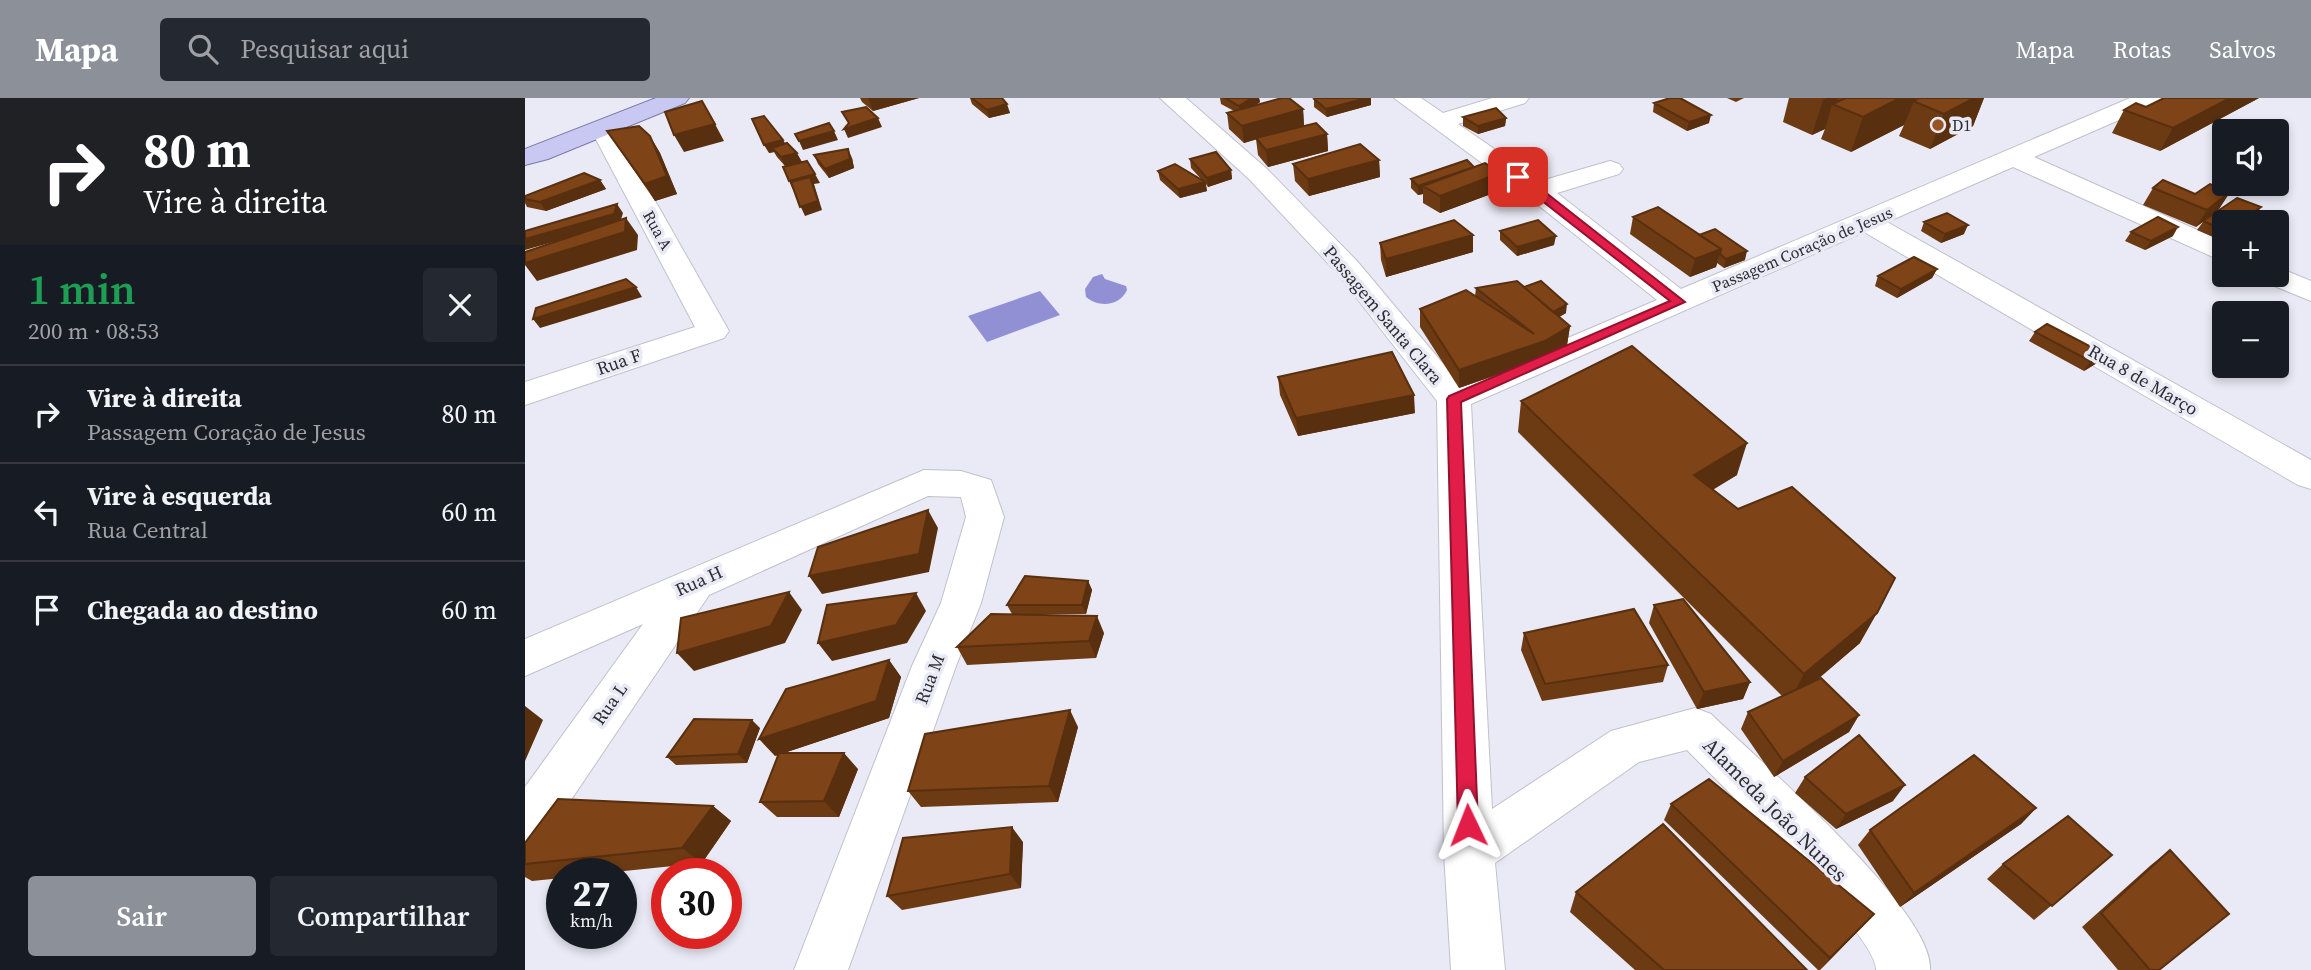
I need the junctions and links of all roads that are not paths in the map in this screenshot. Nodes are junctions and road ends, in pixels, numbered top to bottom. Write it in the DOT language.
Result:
graph roads {
  1 [pos="677,98"];
  2 [pos="1406,98"];
  3 [pos="1517,98"];
  4 [pos="2150,98"];
  5 [pos="1177,99"];
  6 [pos="1441,121"];
  7 [pos="603,130"];
  8 [pos="530,157"];
  9 [pos="2013,157"];
  10 [pos="1610,169"];
  11 [pos="1537,191"];
  12 [pos="1865,221"];
  13 [pos="2212,248"];
  14 [pos="2289,282"];
  15 [pos="2311,292"];
  16 [pos="1679,302"];
  17 [pos="713,331"];
  18 [pos="525,394"];
  19 [pos="1454,399"];
  20 [pos="2311,476"];
  21 [pos="872,505"];
  22 [pos="696,582"];
  23 [pos="525,658"];
  24 [pos="525,827"];
  25 [pos="1469,852"];
  26 [pos="821,970"];
  27 [pos="1478,970"];
  28 [pos="1903,970"];
  1 -- 7 [label="main road"];
  2 -- 6 [label="street"];
  3 -- 6 [label="street"];
  4 -- 9 [label="street, Passagem Coração de Jesus"];
  5 -- 19 [label="street, Passagem Santa Clara"];
  6 -- 11 [label="street"];
  7 -- 8 [label="main road"];
  7 -- 17 [label="street, Rua A"];
  9 -- 12 [label="street, Passagem Coração de Jesus"];
  9 -- 13 [label="street"];
  10 -- 11 [label="street"];
  11 -- 16 [label="street"];
  12 -- 16 [label="street, Passagem Coração de Jesus"];
  12 -- 20 [label="street, Rua 8 de Março"];
  14 -- 15 [label="street"];
  16 -- 19 [label="street, Passagem Coração de Jesus"];
  17 -- 18 [label="street, Rua F"];
  19 -- 25 [label="street, Passagem Santa Clara"];
  21 -- 22 [label="street, Rua H"];
  21 -- 26 [label="street, Rua M"];
  22 -- 23 [label="street, Rua H"];
  22 -- 24 [label="street, Rua L"];
  25 -- 27 [label="street, Passagem Santa Clara"];
  25 -- 28 [label="street, Alameda João Nunes"];
}
